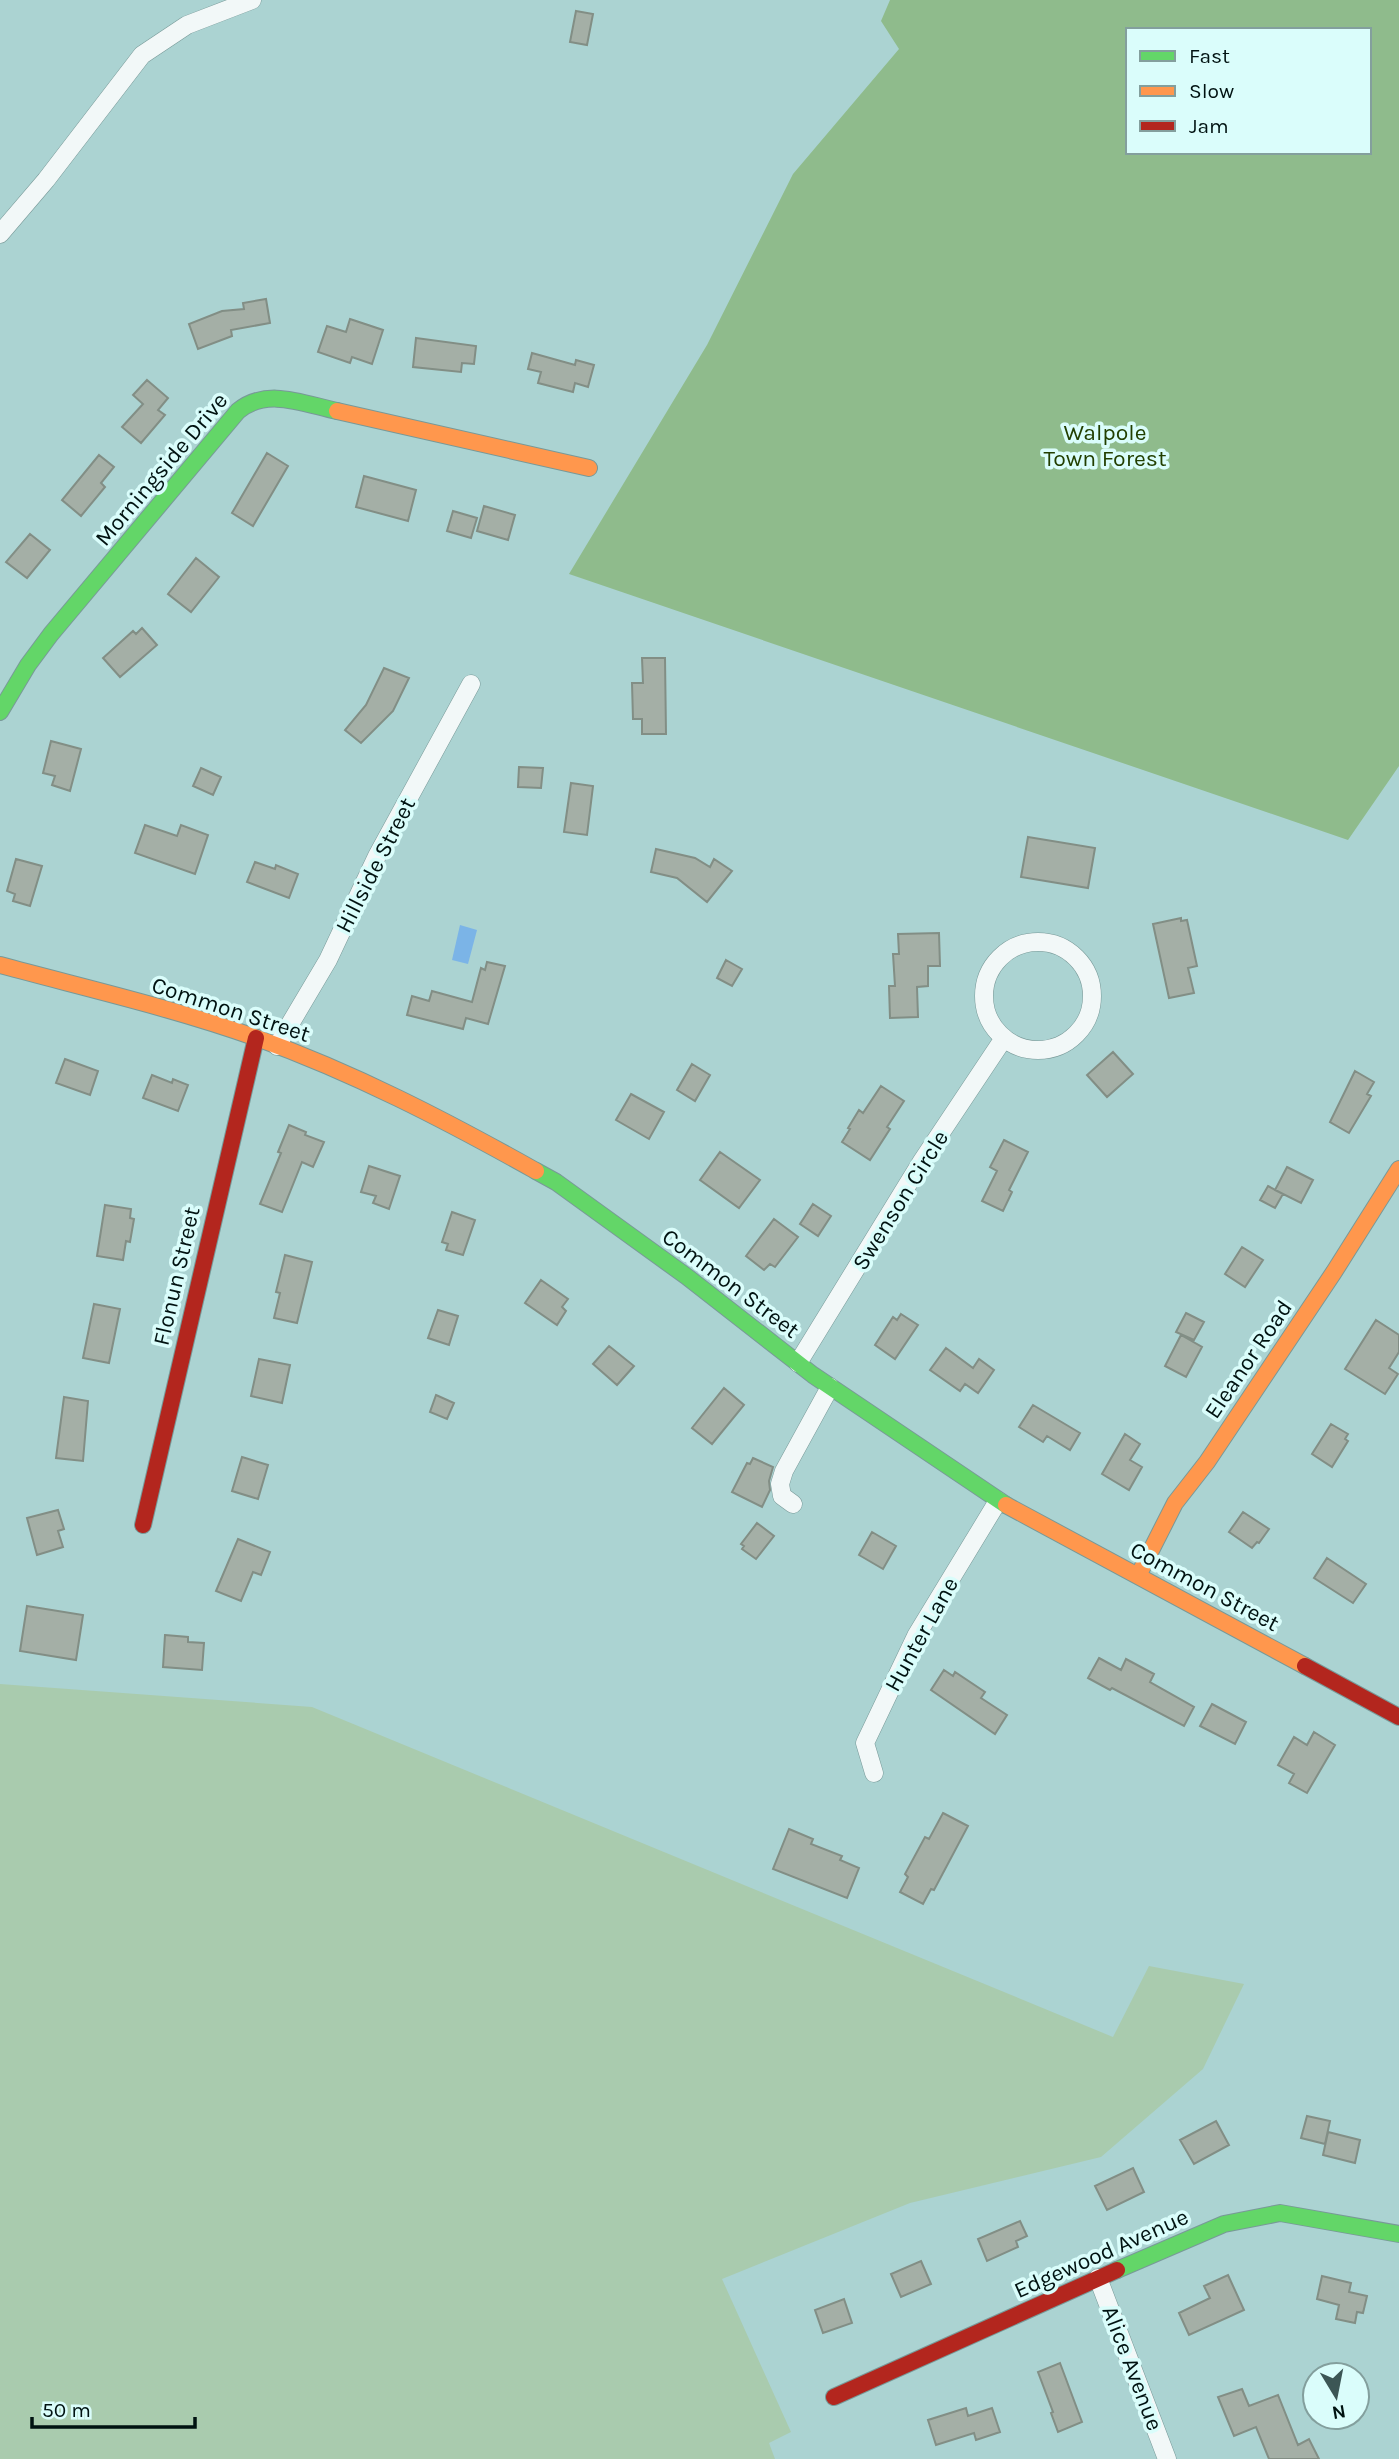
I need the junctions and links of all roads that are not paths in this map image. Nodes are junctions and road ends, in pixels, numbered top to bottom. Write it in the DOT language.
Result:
graph roads {
  1 [pos="252,0"];
  2 [pos="0,234"];
  3 [pos="589,468"];
  4 [pos="471,684"];
  5 [pos="0,712"];
  6 [pos="0,965"];
  7 [pos="256,1038"];
  8 [pos="1004,1038"];
  9 [pos="277,1046"];
  10 [pos="1399,1169"];
  11 [pos="798,1363"];
  12 [pos="830,1387"];
  13 [pos="998,1501"];
  14 [pos="793,1504"];
  15 [pos="143,1525"];
  16 [pos="1138,1576"];
  17 [pos="1399,1717"];
  18 [pos="874,1773"];
  19 [pos="1399,2234"];
  20 [pos="1098,2278"];
  21 [pos="834,2397"];
  22 [pos="1167,2459"];
  1 -- 2 [label="street"];
  3 -- 5 [label="street, Morningside Drive"];
  4 -- 9 [label="street, Hillside Street"];
  6 -- 7 [label="street, Common Street"];
  7 -- 9 [label="street, Common Street"];
  7 -- 15 [label="street, Flonun Street"];
  8 -- 8 [label="street"];
  8 -- 11 [label="street, Swenson Circle"];
  9 -- 11 [label="street, Common Street"];
  10 -- 16 [label="street, Eleanor Road"];
  11 -- 12 [label="street, Common Street"];
  12 -- 13 [label="street, Common Street"];
  12 -- 14 [label="street"];
  13 -- 16 [label="street, Common Street"];
  13 -- 18 [label="street, Hunter Lane"];
  16 -- 17 [label="street, Common Street"];
  19 -- 20 [label="street, Edgewood Avenue"];
  20 -- 21 [label="street, Edgewood Avenue"];
  20 -- 22 [label="street, Alice Avenue"];
}
